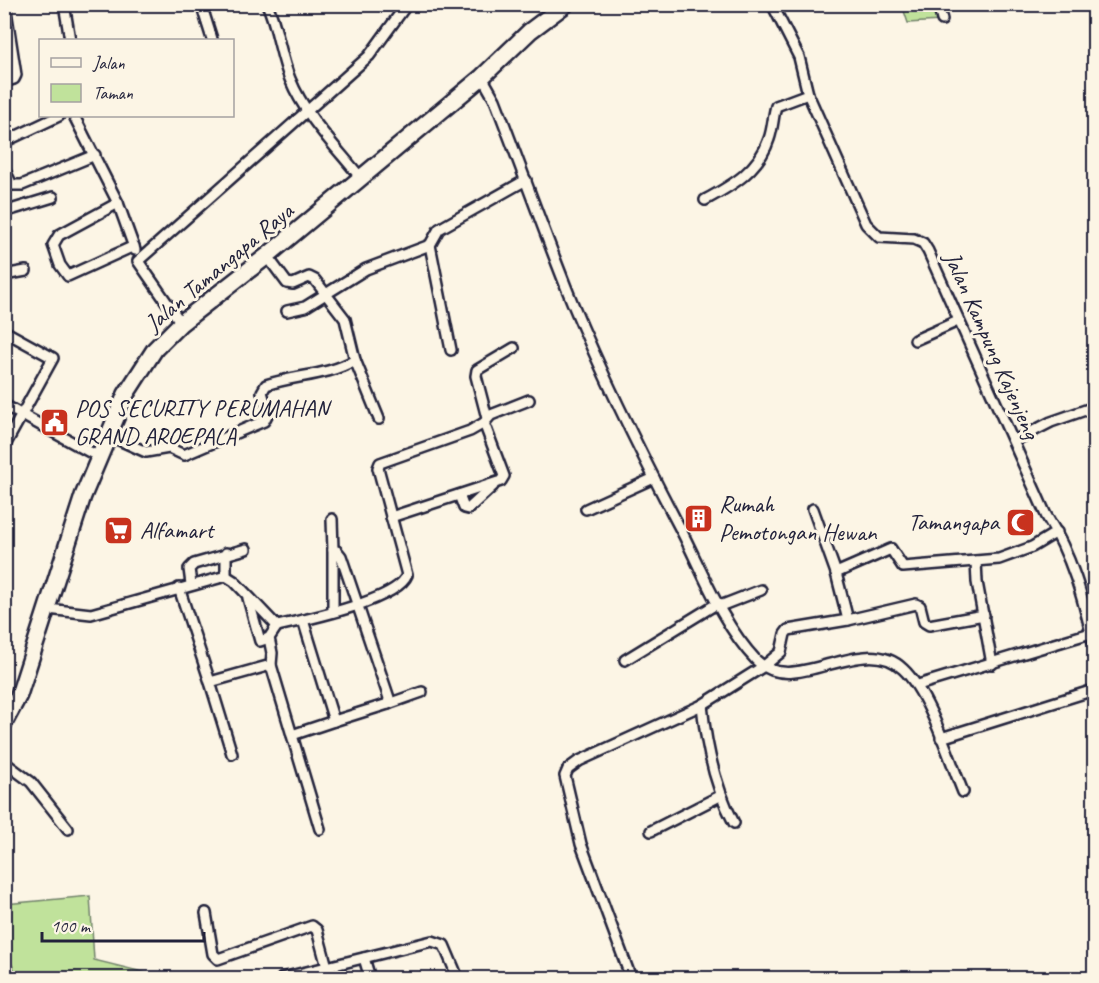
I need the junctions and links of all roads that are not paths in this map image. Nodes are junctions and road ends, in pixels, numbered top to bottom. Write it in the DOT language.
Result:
graph roads {
  1 [pos="5,4"];
  2 [pos="64,4"];
  3 [pos="201,4"];
  4 [pos="267,4"];
  5 [pos="407,4"];
  6 [pos="566,4"];
  7 [pos="772,4"];
  8 [pos="938,4"];
  9 [pos="942,20"];
  10 [pos="6,27"];
  11 [pos="70,39"];
  12 [pos="212,39"];
  13 [pos="482,77"];
  14 [pos="4,82"];
  15 [pos="808,94"];
  16 [pos="308,112"];
  17 [pos="57,117"];
  18 [pos="75,117"];
  19 [pos="4,142"];
  20 [pos="95,155"];
  21 [pos="4,168"];
  22 [pos="360,177"];
  23 [pos="526,180"];
  24 [pos="52,197"];
  25 [pos="705,200"];
  26 [pos="118,203"];
  27 [pos="4,212"];
  28 [pos="430,245"];
  29 [pos="134,246"];
  30 [pos="267,256"];
  31 [pos="138,261"];
  32 [pos="26,272"];
  33 [pos="4,275"];
  34 [pos="324,294"];
  35 [pos="287,311"];
  36 [pos="958,321"];
  37 [pos="181,323"];
  38 [pos="4,331"];
  39 [pos="915,340"];
  40 [pos="514,348"];
  41 [pos="451,350"];
  42 [pos="355,360"];
  43 [pos="529,400"];
  44 [pos="4,405"];
  45 [pos="1095,407"];
  46 [pos="22,415"];
  47 [pos="379,419"];
  48 [pos="486,420"];
  49 [pos="108,435"];
  50 [pos="1014,441"];
  51 [pos="4,447"];
  52 [pos="99,457"];
  53 [pos="654,478"];
  54 [pos="495,484"];
  55 [pos="459,495"];
  56 [pos="586,509"];
  57 [pos="813,509"];
  58 [pos="391,517"];
  59 [pos="332,519"];
  60 [pos="1057,532"];
  61 [pos="246,549"];
  62 [pos="333,550"];
  63 [pos="226,553"];
  64 [pos="976,561"];
  65 [pos="836,573"];
  66 [pos="226,576"];
  67 [pos="191,584"];
  68 [pos="179,588"];
  69 [pos="761,590"];
  70 [pos="248,595"];
  71 [pos="357,604"];
  72 [pos="719,605"];
  73 [pos="48,609"];
  74 [pos="333,611"];
  75 [pos="984,615"];
  76 [pos="303,620"];
  77 [pos="848,621"];
  78 [pos="277,626"];
  79 [pos="1093,632"];
  80 [pos="268,638"];
  81 [pos="1095,645"];
  82 [pos="624,660"];
  83 [pos="992,664"];
  84 [pos="271,665"];
  85 [pos="764,666"];
  86 [pos="210,682"];
  87 [pos="918,685"];
  88 [pos="1095,690"];
  89 [pos="422,692"];
  90 [pos="388,704"];
  91 [pos="702,705"];
  92 [pos="334,721"];
  93 [pos="4,723"];
  94 [pos="292,735"];
  95 [pos="941,738"];
  96 [pos="232,754"];
  97 [pos="4,762"];
  98 [pos="963,792"];
  99 [pos="720,796"];
  100 [pos="734,824"];
  101 [pos="68,829"];
  102 [pos="320,829"];
  103 [pos="651,831"];
  104 [pos="206,913"];
  105 [pos="364,958"];
  106 [pos="327,967"];
  107 [pos="282,978"];
  108 [pos="370,978"];
  109 [pos="458,978"];
  110 [pos="631,978"];
  1 -- 10 [label="street"];
  2 -- 11 [label="street"];
  3 -- 12 [label="street"];
  4 -- 16 [label="street"];
  5 -- 16 [label="street"];
  6 -- 13 [label="main road, Jalan Tamangapa Raya"];
  7 -- 15 [label="street, Jalan Kampung Kajenjeng"];
  8 -- 9 [label="street"];
  10 -- 14 [label="street"];
  13 -- 22 [label="main road, Jalan Tamangapa Raya"];
  13 -- 23 [label="street"];
  15 -- 25 [label="street"];
  15 -- 36 [label="street, Jalan Kampung Kajenjeng"];
  16 -- 22 [label="street"];
  16 -- 31 [label="street"];
  17 -- 19 [label="street"];
  18 -- 20 [label="street"];
  20 -- 21 [label="street"];
  20 -- 26 [label="street"];
  22 -- 30 [label="main road, Jalan Tamangapa Raya"];
  23 -- 28 [label="street"];
  23 -- 53 [label="street"];
  24 -- 27 [label="street"];
  26 -- 29 [label="street"];
  26 -- 29 [label="street"];
  28 -- 34 [label="street"];
  28 -- 41 [label="street"];
  29 -- 31 [label="street"];
  30 -- 34 [label="street"];
  30 -- 37 [label="main road, Jalan Tamangapa Raya"];
  31 -- 37 [label="street"];
  32 -- 33 [label="street"];
  34 -- 35 [label="street"];
  34 -- 42 [label="street"];
  36 -- 39 [label="street"];
  36 -- 50 [label="street, Jalan Kampung Kajenjeng"];
  37 -- 49 [label="main road, Jalan Tamangapa Raya"];
  38 -- 46 [label="street"];
  40 -- 48 [label="street"];
  42 -- 47 [label="street"];
  42 -- 49 [label="street"];
  43 -- 48 [label="street"];
  44 -- 46 [label="street"];
  45 -- 50 [label="street"];
  46 -- 51 [label="street"];
  46 -- 52 [label="street"];
  48 -- 54 [label="street"];
  48 -- 58 [label="street"];
  49 -- 52 [label="main road, Jalan Tamangapa Raya"];
  50 -- 60 [label="street, Jalan Kampung Kajenjeng"];
  52 -- 73 [label="main road, Jalan Tamangapa Raya"];
  53 -- 56 [label="street"];
  53 -- 72 [label="street"];
  54 -- 55 [label="street"];
  54 -- 55 [label="street"];
  55 -- 58 [label="street"];
  57 -- 65 [label="street"];
  58 -- 71 [label="street"];
  59 -- 62 [label="street"];
  60 -- 64 [label="street"];
  60 -- 79 [label="street, Jalan Kampung Kajenjeng"];
  61 -- 63 [label="street"];
  62 -- 71 [label="street"];
  62 -- 74 [label="street"];
  63 -- 66 [label="street"];
  63 -- 67 [label="street"];
  64 -- 65 [label="street"];
  64 -- 75 [label="street"];
  65 -- 77 [label="street"];
  66 -- 67 [label="street"];
  66 -- 70 [label="street"];
  67 -- 68 [label="street"];
  68 -- 73 [label="street"];
  68 -- 86 [label="street"];
  69 -- 72 [label="street"];
  70 -- 78 [label="street"];
  70 -- 80 [label="street"];
  71 -- 74 [label="street"];
  71 -- 90 [label="street"];
  72 -- 82 [label="street"];
  72 -- 85 [label="street"];
  73 -- 93 [label="main road, Jalan Tamangapa Raya"];
  74 -- 76 [label="street"];
  75 -- 77 [label="street"];
  75 -- 83 [label="street"];
  76 -- 78 [label="street"];
  76 -- 92 [label="street"];
  77 -- 85 [label="street"];
  78 -- 80 [label="street"];
  79 -- 81 [label="street, Jalan Kampung Kajenjeng"];
  79 -- 83 [label="street"];
  80 -- 84 [label="street"];
  83 -- 87 [label="street"];
  84 -- 86 [label="street"];
  84 -- 94 [label="street"];
  85 -- 87 [label="street"];
  85 -- 91 [label="street"];
  86 -- 96 [label="street"];
  87 -- 95 [label="street"];
  88 -- 95 [label="street"];
  89 -- 90 [label="street"];
  90 -- 92 [label="street"];
  91 -- 99 [label="street"];
  91 -- 110 [label="street"];
  92 -- 94 [label="street"];
  94 -- 102 [label="street"];
  95 -- 98 [label="street"];
  97 -- 101 [label="street"];
  99 -- 100 [label="street"];
  99 -- 103 [label="street"];
  104 -- 106 [label="street"];
  105 -- 106 [label="street"];
  105 -- 108 [label="street"];
  105 -- 109 [label="street"];
  106 -- 107 [label="street"];
}
